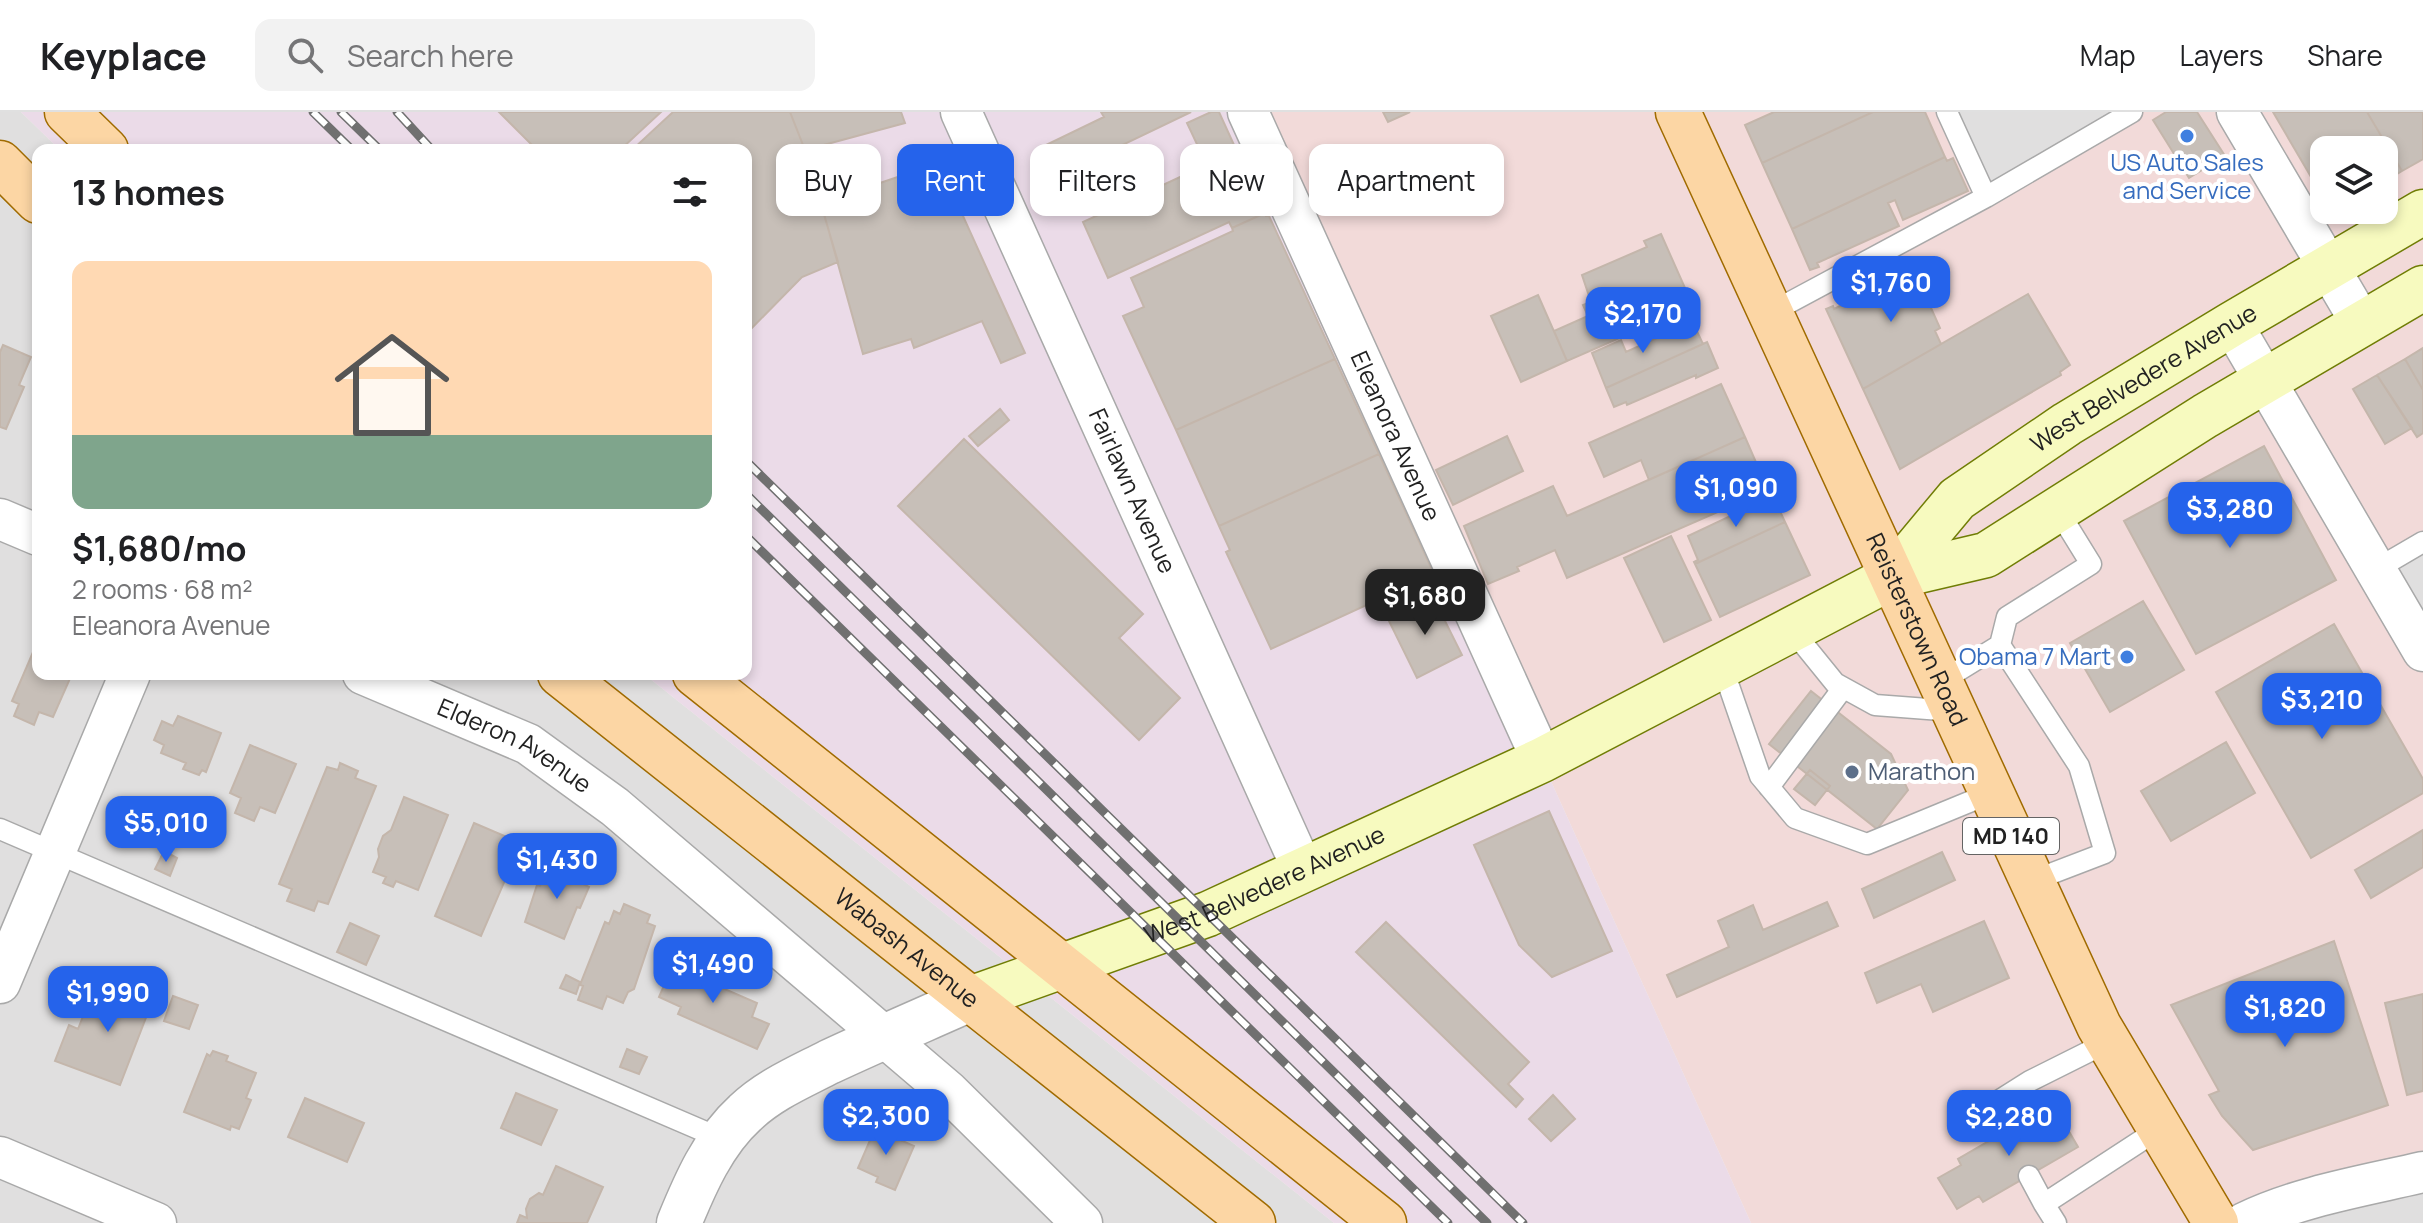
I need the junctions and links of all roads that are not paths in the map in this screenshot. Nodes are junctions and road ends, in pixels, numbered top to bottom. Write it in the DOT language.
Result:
graph roads {
  1 [pos="67,112"];
  2 [pos="961,112"];
  3 [pos="1248,112"];
  4 [pos="1678,112"];
  5 [pos="1947,112"];
  6 [pos="2132,112"];
  7 [pos="2237,112"];
  8 [pos="100,144"];
  9 [pos="0,163"];
  10 [pos="32,195"];
  11 [pos="1986,197"];
  12 [pos="2423,212"];
  13 [pos="2327,267"];
  14 [pos="2423,288"];
  15 [pos="1770,313"];
  16 [pos="2232,324"];
  17 [pos="2362,324"];
  18 [pos="2265,381"];
  19 [pos="2057,509"];
  20 [pos="0,519"];
  21 [pos="32,532"];
  22 [pos="2423,542"];
  23 [pos="2375,570"];
  24 [pos="1892,577"];
  25 [pos="1792,630"];
  26 [pos="2000,645"];
  27 [pos="2423,651"];
  28 [pos="1722,666"];
  29 [pos="127,680"];
  30 [pos="377,680"];
  31 [pos="568,680"];
  32 [pos="702,680"];
  33 [pos="1843,688"];
  34 [pos="1947,697"];
  35 [pos="1542,760"];
  36 [pos="1769,787"];
  37 [pos="1991,793"];
  38 [pos="0,829"];
  39 [pos="55,851"];
  40 [pos="1303,870"];
  41 [pos="2032,881"];
  42 [pos="1060,966"];
  43 [pos="0,983"];
  44 [pos="970,999"];
  45 [pos="885,1036"];
  46 [pos="2108,1042"];
  47 [pos="2159,1129"];
  48 [pos="2005,1131"];
  49 [pos="722,1139"];
  50 [pos="0,1157"];
  51 [pos="2423,1172"];
  52 [pos="2029,1176"];
  53 [pos="2044,1204"];
  54 [pos="156,1223"];
  55 [pos="679,1223"];
  56 [pos="1082,1223"];
  57 [pos="1253,1223"];
  58 [pos="1384,1223"];
  59 [pos="2056,1223"];
  60 [pos="2216,1223"];
  61 [pos="2244,1223"];
  1 -- 8 [label="main road"];
  2 -- 40 [label="street, Fairlawn Avenue"];
  3 -- 35 [label="street, Eleanora Avenue"];
  4 -- 15 [label="main road, Reisterstown Road / MD 140"];
  5 -- 11 [label="lane"];
  6 -- 11 [label="lane"];
  7 -- 13 [label="street"];
  9 -- 10 [label="main road"];
  11 -- 15 [label="lane"];
  12 -- 13 [label="main road, West Belvedere Avenue"];
  13 -- 16 [label="main road, West Belvedere Avenue"];
  13 -- 17 [label="street"];
  14 -- 17 [label="main road, West Belvedere Avenue"];
  15 -- 24 [label="main road, Reisterstown Road / MD 140"];
  16 -- 18 [label="street"];
  16 -- 24 [label="main road, West Belvedere Avenue"];
  17 -- 18 [label="main road, West Belvedere Avenue"];
  18 -- 19 [label="main road, West Belvedere Avenue"];
  18 -- 23 [label="street"];
  19 -- 24 [label="main road, West Belvedere Avenue"];
  19 -- 26 [label="lane"];
  20 -- 21 [label="street"];
  22 -- 23 [label="lane"];
  23 -- 27 [label="street"];
  24 -- 25 [label="main road, West Belvedere Avenue"];
  24 -- 34 [label="main road, Reisterstown Road / MD 140"];
  25 -- 28 [label="main road, West Belvedere Avenue"];
  25 -- 33 [label="lane"];
  26 -- 34 [label="lane"];
  26 -- 41 [label="lane"];
  28 -- 35 [label="main road, West Belvedere Avenue"];
  28 -- 36 [label="lane"];
  29 -- 39 [label="street"];
  30 -- 45 [label="street, Elderon Avenue"];
  31 -- 44 [label="main road, Wabash Avenue"];
  32 -- 42 [label="main road"];
  33 -- 34 [label="lane"];
  33 -- 36 [label="lane"];
  34 -- 37 [label="main road, Reisterstown Road / MD 140"];
  35 -- 40 [label="main road, West Belvedere Avenue"];
  36 -- 37 [label="lane"];
  37 -- 41 [label="main road, Reisterstown Road / MD 140"];
  38 -- 39 [label="lane"];
  39 -- 43 [label="street"];
  39 -- 49 [label="lane"];
  40 -- 42 [label="main road, West Belvedere Avenue"];
  41 -- 46 [label="main road, Reisterstown Road / MD 140"];
  42 -- 44 [label="main road, West Belvedere Avenue"];
  42 -- 58 [label="main road"];
  44 -- 45 [label="street, West Belvedere Avenue"];
  44 -- 57 [label="main road, Wabash Avenue"];
  45 -- 49 [label="street, West Belvedere Avenue"];
  45 -- 56 [label="street, Elderon Avenue"];
  46 -- 47 [label="main road, Reisterstown Road / MD 140"];
  46 -- 48 [label="lane"];
  47 -- 53 [label="lane"];
  47 -- 60 [label="main road, Reisterstown Road / MD 140"];
  49 -- 55 [label="street, West Belvedere Avenue"];
  50 -- 54 [label="street"];
  51 -- 61 [label="street"];
  52 -- 53 [label="lane"];
  53 -- 59 [label="lane"];
}
